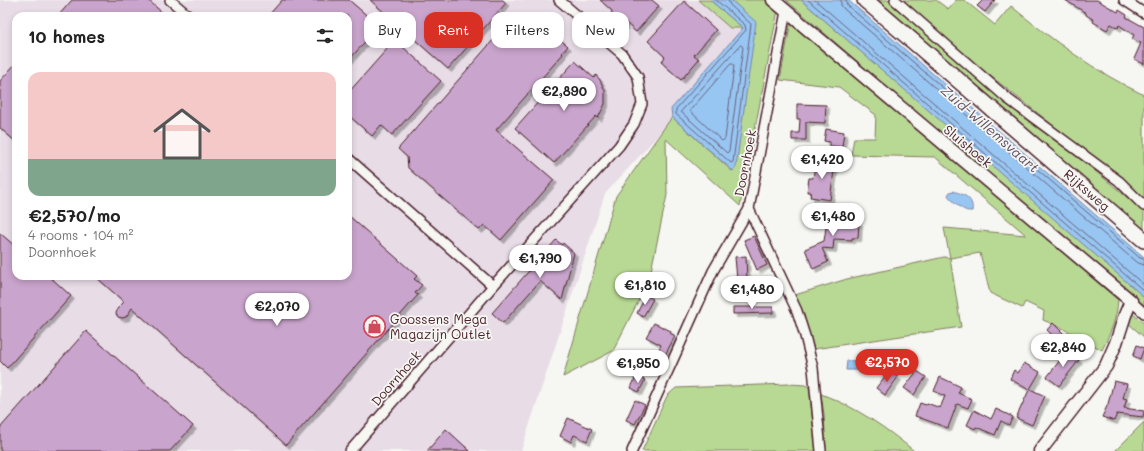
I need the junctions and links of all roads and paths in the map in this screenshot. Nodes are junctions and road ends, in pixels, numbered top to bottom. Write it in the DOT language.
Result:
graph roads {
  1 [pos="170,0"];
  2 [pos="559,0"];
  3 [pos="773,0"];
  4 [pos="866,0"];
  5 [pos="896,0"];
  6 [pos="1124,0"];
  7 [pos="786,11"];
  8 [pos="184,12"];
  9 [pos="1144,13"];
  10 [pos="352,162"];
  11 [pos="1144,206"];
  12 [pos="749,210"];
  13 [pos="1144,240"];
  14 [pos="493,286"];
  15 [pos="1131,301"];
  16 [pos="1144,313"];
  17 [pos="350,451"];
  18 [pos="632,451"];
  19 [pos="821,451"];
  20 [pos="1040,451"];
  1 -- 8 [label="street"];
  2 -- 14 [label="street, Doornhoek"];
  3 -- 7 [label="street, Sluishoek"];
  4 -- 13 [label="main road, Rijksweg"];
  5 -- 11 [label="street, Rijksweg"];
  6 -- 9 [label="street"];
  7 -- 12 [label="street, Doornhoek"];
  7 -- 15 [label="street, Sluishoek"];
  10 -- 14 [label="street"];
  12 -- 18 [label="street"];
  12 -- 19 [label="street, Doornhoek"];
  14 -- 17 [label="street, Doornhoek"];
  15 -- 16 [label="street, Sluishoek"];
  15 -- 20 [label="street"];
}
